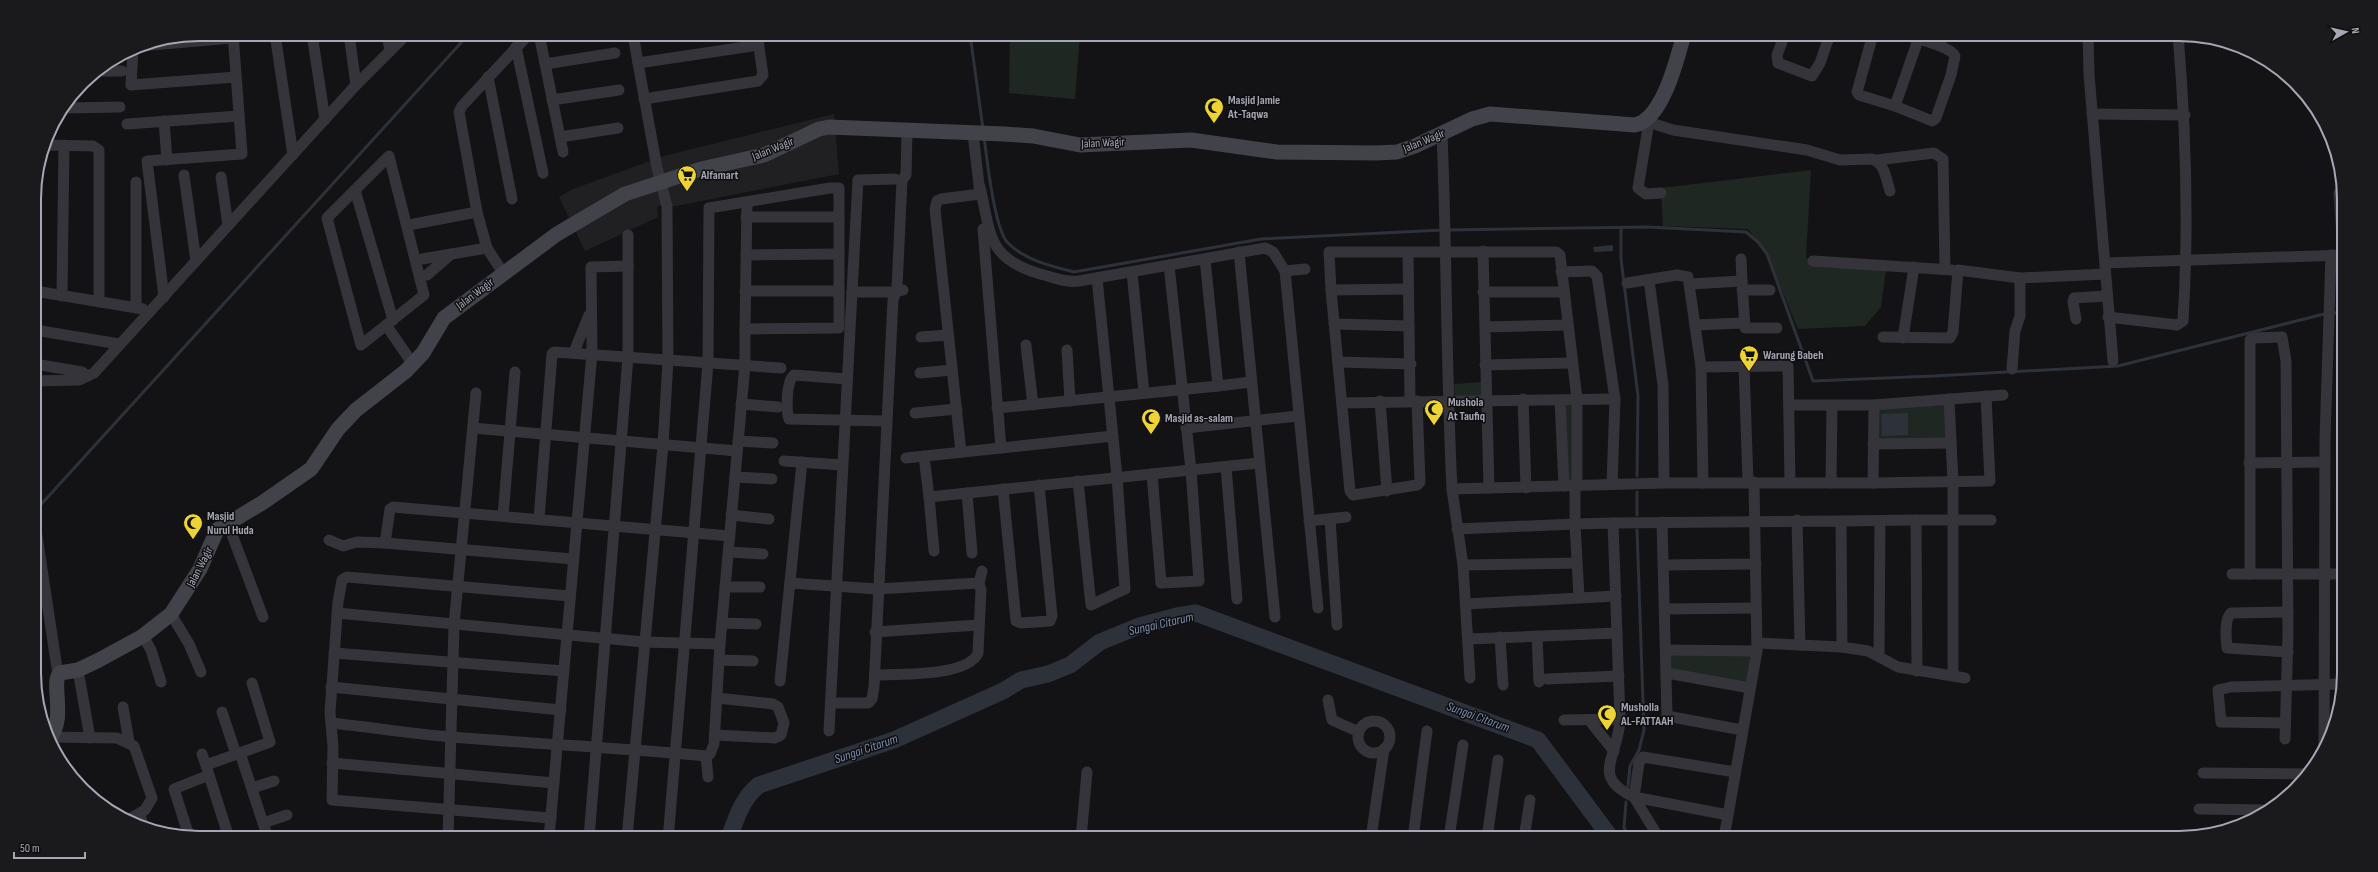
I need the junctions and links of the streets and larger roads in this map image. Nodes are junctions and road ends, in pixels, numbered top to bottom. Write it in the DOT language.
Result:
graph roads {
  1 [pos="233,41"];
  2 [pos="276,41"];
  3 [pos="313,41"];
  4 [pos="349,41"];
  5 [pos="388,41"];
  6 [pos="399,41"];
  7 [pos="522,41"];
  8 [pos="540,41"];
  9 [pos="634,41"];
  10 [pos="758,41"];
  11 [pos="1682,41"];
  12 [pos="1782,41"];
  13 [pos="1828,41"];
  14 [pos="1871,41"];
  15 [pos="1918,41"];
  16 [pos="1921,41"];
  17 [pos="2088,41"];
  18 [pos="2179,41"];
  19 [pos="759,45"];
  20 [pos="516,47"];
  21 [pos="390,51"];
  22 [pos="615,53"];
  23 [pos="133,56"];
  24 [pos="638,63"];
  25 [pos="545,64"];
  26 [pos="111,68"];
  27 [pos="122,71"];
  28 [pos="236,77"];
  29 [pos="488,77"];
  30 [pos="356,85"];
  31 [pos="619,90"];
  32 [pos="644,99"];
  33 [pos="552,100"];
  34 [pos="1895,106"];
  35 [pos="120,107"];
  36 [pos="70,108"];
  37 [pos="2092,114"];
  38 [pos="2185,115"];
  39 [pos="239,116"];
  40 [pos="325,120"];
  41 [pos="164,121"];
  42 [pos="1647,122"];
  43 [pos="127,124"];
  44 [pos="618,128"];
  45 [pos="906,131"];
  46 [pos="974,133"];
  47 [pos="1442,134"];
  48 [pos="560,137"];
  49 [pos="50,145"];
  50 [pos="64,145"];
  51 [pos="563,152"];
  52 [pos="293,156"];
  53 [pos="167,160"];
  54 [pos="1877,160"];
  55 [pos="543,173"];
  56 [pos="184,175"];
  57 [pos="221,177"];
  58 [pos="895,179"];
  59 [pos="136,182"];
  60 [pos="661,182"];
  61 [pos="355,190"];
  62 [pos="980,191"];
  63 [pos="1890,191"];
  64 [pos="1661,193"];
  65 [pos="512,199"];
  66 [pos="747,202"];
  67 [pos="477,212"];
  68 [pos="746,217"];
  69 [pos="839,217"];
  70 [pos="414,224"];
  71 [pos="228,226"];
  72 [pos="628,235"];
  73 [pos="487,248"];
  74 [pos="1446,251"];
  75 [pos="1483,251"];
  76 [pos="1239,252"];
  77 [pos="1408,253"];
  78 [pos="452,254"];
  79 [pos="839,254"];
  80 [pos="746,255"];
  81 [pos="2331,255"];
  82 [pos="2337,255"];
  83 [pos="422,259"];
  84 [pos="1205,259"];
  85 [pos="1741,259"];
  86 [pos="2187,260"];
  87 [pos="196,261"];
  88 [pos="1813,261"];
  89 [pos="628,266"];
  90 [pos="1169,266"];
  91 [pos="1914,267"];
  92 [pos="2105,268"];
  93 [pos="1305,269"];
  94 [pos="1945,269"];
  95 [pos="1958,270"];
  96 [pos="1285,271"];
  97 [pos="1132,272"];
  98 [pos="1561,272"];
  99 [pos="503,273"];
  100 [pos="427,275"];
  101 [pos="1097,278"];
  102 [pos="2020,278"];
  103 [pos="1649,280"];
  104 [pos="1627,283"];
  105 [pos="1690,284"];
  106 [pos="1742,285"];
  107 [pos="1408,289"];
  108 [pos="1331,290"];
  109 [pos="1770,290"];
  110 [pos="746,291"];
  111 [pos="839,291"];
  112 [pos="41,292"];
  113 [pos="852,292"];
  114 [pos="896,292"];
  115 [pos="1484,292"];
  116 [pos="1564,292"];
  117 [pos="62,296"];
  118 [pos="2106,296"];
  119 [pos="164,297"];
  120 [pos="99,302"];
  121 [pos="136,308"];
  122 [pos="591,308"];
  123 [pos="151,311"];
  124 [pos="2108,317"];
  125 [pos="2076,319"];
  126 [pos="389,322"];
  127 [pos="1744,323"];
  128 [pos="1334,324"];
  129 [pos="1568,325"];
  130 [pos="1695,325"];
  131 [pos="1409,326"];
  132 [pos="1486,327"];
  133 [pos="1777,328"];
  134 [pos="745,329"];
  135 [pos="41,331"];
  136 [pos="948,335"];
  137 [pos="921,337"];
  138 [pos="1883,337"];
  139 [pos="1904,338"];
  140 [pos="120,344"];
  141 [pos="1026,346"];
  142 [pos="1067,350"];
  143 [pos="574,352"];
  144 [pos="592,353"];
  145 [pos="628,357"];
  146 [pos="668,361"];
  147 [pos="2113,361"];
  148 [pos="1338,362"];
  149 [pos="708,363"];
  150 [pos="1572,363"];
  151 [pos="412,364"];
  152 [pos="1411,364"];
  153 [pos="41,365"];
  154 [pos="745,365"];
  155 [pos="1485,365"];
  156 [pos="1744,366"];
  157 [pos="1701,367"];
  158 [pos="781,368"];
  159 [pos="2012,368"];
  160 [pos="952,370"];
  161 [pos="515,372"];
  162 [pos="920,373"];
  163 [pos="88,376"];
  164 [pos="847,379"];
  165 [pos="41,381"];
  166 [pos="1251,382"];
  167 [pos="1218,386"];
  168 [pos="1182,390"];
  169 [pos="476,393"];
  170 [pos="1144,393"];
  171 [pos="2003,395"];
  172 [pos="1986,396"];
  173 [pos="1109,397"];
  174 [pos="1523,399"];
  175 [pos="1577,399"];
  176 [pos="1615,399"];
  177 [pos="1949,399"];
  178 [pos="1414,400"];
  179 [pos="1448,400"];
  180 [pos="1487,400"];
  181 [pos="1560,400"];
  182 [pos="1070,401"];
  183 [pos="1380,401"];
  184 [pos="1342,403"];
  185 [pos="741,404"];
  186 [pos="1033,405"];
  187 [pos="1789,405"];
  188 [pos="1832,405"];
  189 [pos="1874,405"];
  190 [pos="778,407"];
  191 [pos="996,408"];
  192 [pos="957,409"];
  193 [pos="915,412"];
  194 [pos="1298,416"];
  195 [pos="845,421"];
  196 [pos="886,421"];
  197 [pos="1255,421"];
  198 [pos="473,428"];
  199 [pos="1186,428"];
  200 [pos="511,433"];
  201 [pos="546,435"];
  202 [pos="1113,436"];
  203 [pos="585,438"];
  204 [pos="621,441"];
  205 [pos="773,443"];
  206 [pos="1951,443"];
  207 [pos="1873,444"];
  208 [pos="663,445"];
  209 [pos="738,446"];
  210 [pos="700,448"];
  211 [pos="1001,448"];
  212 [pos="961,452"];
  213 [pos="924,456"];
  214 [pos="906,458"];
  215 [pos="784,461"];
  216 [pos="802,462"];
  217 [pos="2325,462"];
  218 [pos="1260,463"];
  219 [pos="2249,463"];
  220 [pos="2286,463"];
  221 [pos="842,465"];
  222 [pos="1226,467"];
  223 [pos="1191,470"];
  224 [pos="1152,474"];
  225 [pos="735,477"];
  226 [pos="1117,477"];
  227 [pos="772,479"];
  228 [pos="1078,481"];
  229 [pos="1751,482"];
  230 [pos="1790,482"];
  231 [pos="1831,482"];
  232 [pos="1953,482"];
  233 [pos="1664,483"];
  234 [pos="1703,483"];
  235 [pos="1873,483"];
  236 [pos="1612,484"];
  237 [pos="1039,485"];
  238 [pos="1572,485"];
  239 [pos="1489,488"];
  240 [pos="1526,488"];
  241 [pos="1003,489"];
  242 [pos="1452,489"];
  243 [pos="1387,491"];
  244 [pos="967,492"];
  245 [pos="929,497"];
  246 [pos="464,513"];
  247 [pos="732,515"];
  248 [pos="503,516"];
  249 [pos="1346,518"];
  250 [pos="539,519"];
  251 [pos="768,519"];
  252 [pos="1330,519"];
  253 [pos="1797,520"];
  254 [pos="1880,520"];
  255 [pos="1916,520"];
  256 [pos="1954,520"];
  257 [pos="1991,520"];
  258 [pos="1309,521"];
  259 [pos="1755,521"];
  260 [pos="1841,521"];
  261 [pos="577,522"];
  262 [pos="1662,522"];
  263 [pos="1613,523"];
  264 [pos="228,524"];
  265 [pos="1575,524"];
  266 [pos="613,526"];
  267 [pos="1457,529"];
  268 [pos="655,530"];
  269 [pos="693,533"];
  270 [pos="730,536"];
  271 [pos="329,540"];
  272 [pos="385,543"];
  273 [pos="462,549"];
  274 [pos="934,551"];
  275 [pos="729,552"];
  276 [pos="972,553"];
  277 [pos="763,554"];
  278 [pos="573,559"];
  279 [pos="41,562"];
  280 [pos="1577,562"];
  281 [pos="1756,564"];
  282 [pos="1464,565"];
  283 [pos="1664,565"];
  284 [pos="982,571"];
  285 [pos="2232,574"];
  286 [pos="2250,574"];
  287 [pos="2287,574"];
  288 [pos="2324,574"];
  289 [pos="2337,574"];
  290 [pos="790,583"];
  291 [pos="979,583"];
  292 [pos="836,586"];
  293 [pos="725,587"];
  294 [pos="760,587"];
  295 [pos="458,588"];
  296 [pos="877,589"];
  297 [pos="570,596"];
  298 [pos="1616,596"];
  299 [pos="1579,597"];
  300 [pos="1237,599"];
  301 [pos="1466,604"];
  302 [pos="1318,608"];
  303 [pos="1756,608"];
  304 [pos="1665,609"];
  305 [pos="2288,612"];
  306 [pos="337,613"];
  307 [pos="171,614"];
  308 [pos="263,617"];
  309 [pos="1275,617"];
  310 [pos="722,623"];
  311 [pos="756,624"];
  312 [pos="454,625"];
  313 [pos="978,625"];
  314 [pos="1337,625"];
  315 [pos="875,632"];
  316 [pos="1617,633"];
  317 [pos="568,634"];
  318 [pos="143,636"];
  319 [pos="1537,636"];
  320 [pos="1500,637"];
  321 [pos="604,638"];
  322 [pos="1468,639"];
  323 [pos="644,642"];
  324 [pos="686,644"];
  325 [pos="720,644"];
  326 [pos="1800,645"];
  327 [pos="1757,647"];
  328 [pos="1842,647"];
  329 [pos="1666,650"];
  330 [pos="2288,652"];
  331 [pos="334,653"];
  332 [pos="1879,657"];
  333 [pos="719,660"];
  334 [pos="753,661"];
  335 [pos="453,662"];
  336 [pos="78,670"];
  337 [pos="564,671"];
  338 [pos="1917,671"];
  339 [pos="201,672"];
  340 [pos="1667,673"];
  341 [pos="58,675"];
  342 [pos="875,675"];
  343 [pos="1619,676"];
  344 [pos="1953,676"];
  345 [pos="1470,678"];
  346 [pos="1965,678"];
  347 [pos="161,682"];
  348 [pos="780,682"];
  349 [pos="252,683"];
  350 [pos="2324,684"];
  351 [pos="2337,684"];
  352 [pos="1503,685"];
  353 [pos="2286,686"];
  354 [pos="332,687"];
  355 [pos="1750,688"];
  356 [pos="452,698"];
  357 [pos="717,698"];
  358 [pos="1328,700"];
  359 [pos="831,703"];
  360 [pos="122,707"];
  361 [pos="561,710"];
  362 [pos="222,712"];
  363 [pos="1620,719"];
  364 [pos="1564,720"];
  365 [pos="1589,720"];
  366 [pos="331,723"];
  367 [pos="2285,723"];
  368 [pos="1742,730"];
  369 [pos="829,731"];
  370 [pos="52,732"];
  371 [pos="1359,732"];
  372 [pos="1427,732"];
  373 [pos="715,735"];
  374 [pos="2324,736"];
  375 [pos="450,737"];
  376 [pos="55,738"];
  377 [pos="90,738"];
  378 [pos="2285,739"];
  379 [pos="129,742"];
  380 [pos="558,744"];
  381 [pos="1463,745"];
  382 [pos="596,747"];
  383 [pos="1384,749"];
  384 [pos="634,750"];
  385 [pos="1614,751"];
  386 [pos="238,753"];
  387 [pos="676,753"];
  388 [pos="202,754"];
  389 [pos="706,756"];
  390 [pos="1498,760"];
  391 [pos="332,763"];
  392 [pos="207,770"];
  393 [pos="1087,772"];
  394 [pos="1735,772"];
  395 [pos="450,773"];
  396 [pos="2203,773"];
  397 [pos="2300,774"];
  398 [pos="708,777"];
  399 [pos="274,781"];
  400 [pos="554,783"];
  401 [pos="252,788"];
  402 [pos="1634,797"];
  403 [pos="1530,800"];
  404 [pos="448,809"];
  405 [pos="2199,809"];
  406 [pos="2258,810"];
  407 [pos="140,815"];
  408 [pos="287,815"];
  409 [pos="1728,815"];
  410 [pos="135,817"];
  411 [pos="551,818"];
  412 [pos="142,820"];
  413 [pos="263,823"];
  414 [pos="186,831"];
  415 [pos="227,831"];
  416 [pos="266,831"];
  417 [pos="448,831"];
  418 [pos="550,831"];
  419 [pos="590,831"];
  420 [pos="627,831"];
  421 [pos="669,831"];
  422 [pos="1082,831"];
  423 [pos="1372,831"];
  424 [pos="1414,831"];
  425 [pos="1450,831"];
  426 [pos="1488,831"];
  427 [pos="1525,831"];
  428 [pos="1655,831"];
  429 [pos="1725,831"];
  1 -- 28 [label="street"];
  2 -- 52 [label="street"];
  3 -- 40 [label="street"];
  4 -- 30 [label="street"];
  5 -- 21 [label="street"];
  6 -- 21 [label="street"];
  7 -- 20 [label="street"];
  8 -- 25 [label="street"];
  9 -- 24 [label="street"];
  10 -- 19 [label="street"];
  11 -- 42 [label="street"];
  12 -- 13 [label="street"];
  14 -- 34 [label="street"];
  15 -- 34 [label="street"];
  16 -- 34 [label="street"];
  17 -- 37 [label="street"];
  18 -- 38 [label="street"];
  19 -- 24 [label="street"];
  19 -- 32 [label="street"];
  20 -- 29 [label="street"];
  20 -- 55 [label="street"];
  21 -- 30 [label="street"];
  22 -- 25 [label="street"];
  23 -- 28 [label="street"];
  24 -- 32 [label="street"];
  25 -- 33 [label="street"];
  26 -- 27 [label="street"];
  28 -- 39 [label="street"];
  29 -- 65 [label="street"];
  29 -- 67 [label="street"];
  30 -- 40 [label="street"];
  31 -- 33 [label="street"];
  32 -- 60 [label="street"];
  33 -- 48 [label="street"];
  35 -- 36 [label="street"];
  37 -- 38 [label="street"];
  37 -- 92 [label="street"];
  38 -- 86 [label="street"];
  39 -- 41 [label="street"];
  39 -- 53 [label="street"];
  40 -- 52 [label="street"];
  41 -- 43 [label="street"];
  41 -- 53 [label="street"];
  42 -- 47 [label="street, Jalan Wagir"];
  42 -- 54 [label="street"];
  42 -- 64 [label="street"];
  44 -- 48 [label="street"];
  45 -- 46 [label="street, Jalan Wagir"];
  45 -- 60 [label="street, Jalan Wagir"];
  45 -- 114 [label="street"];
  46 -- 47 [label="street, Jalan Wagir"];
  46 -- 62 [label="street"];
  47 -- 74 [label="street"];
  48 -- 51 [label="street"];
  49 -- 50 [label="street"];
  50 -- 117 [label="street"];
  50 -- 120 [label="street"];
  52 -- 71 [label="street"];
  53 -- 119 [label="street"];
  54 -- 63 [label="street"];
  54 -- 94 [label="street"];
  56 -- 87 [label="street"];
  57 -- 71 [label="street"];
  58 -- 113 [label="street"];
  59 -- 121 [label="street"];
  60 -- 99 [label="street, Jalan Wagir"];
  60 -- 146 [label="street"];
  61 -- 126 [label="street"];
  61 -- 126 [label="street"];
  61 -- 126 [label="street"];
  62 -- 101 [label="street"];
  62 -- 136 [label="street"];
  62 -- 191 [label="street"];
  66 -- 68 [label="street"];
  66 -- 69 [label="street"];
  66 -- 149 [label="street"];
  67 -- 70 [label="street"];
  67 -- 73 [label="street"];
  68 -- 69 [label="street"];
  68 -- 80 [label="street"];
  69 -- 79 [label="street"];
  71 -- 87 [label="street"];
  72 -- 89 [label="street"];
  73 -- 78 [label="street"];
  73 -- 99 [label="street"];
  74 -- 75 [label="street"];
  74 -- 77 [label="street"];
  74 -- 179 [label="street"];
  75 -- 98 [label="street"];
  75 -- 115 [label="street"];
  76 -- 84 [label="street"];
  76 -- 96 [label="street"];
  76 -- 166 [label="street"];
  77 -- 107 [label="street"];
  77 -- 108 [label="street"];
  78 -- 83 [label="street"];
  78 -- 100 [label="street"];
  79 -- 80 [label="street"];
  79 -- 111 [label="street"];
  80 -- 110 [label="street"];
  81 -- 82 [label="street"];
  81 -- 86 [label="street"];
  81 -- 217 [label="street"];
  84 -- 90 [label="street"];
  84 -- 167 [label="street"];
  85 -- 106 [label="street"];
  86 -- 92 [label="street"];
  86 -- 124 [label="street"];
  87 -- 119 [label="street"];
  88 -- 91 [label="street"];
  89 -- 122 [label="street"];
  89 -- 145 [label="street"];
  90 -- 97 [label="street"];
  90 -- 168 [label="street"];
  91 -- 94 [label="street"];
  91 -- 139 [label="street"];
  92 -- 102 [label="street"];
  92 -- 118 [label="street"];
  93 -- 96 [label="street"];
  94 -- 95 [label="street"];
  95 -- 102 [label="street"];
  95 -- 139 [label="street"];
  96 -- 194 [label="street"];
  97 -- 101 [label="street"];
  97 -- 170 [label="street"];
  98 -- 116 [label="street"];
  98 -- 176 [label="street"];
  99 -- 151 [label="street, Jalan Wagir"];
  101 -- 173 [label="street"];
  102 -- 159 [label="street"];
  103 -- 104 [label="street"];
  103 -- 105 [label="street"];
  103 -- 233 [label="street"];
  105 -- 106 [label="street"];
  105 -- 130 [label="street"];
  106 -- 109 [label="street"];
  106 -- 127 [label="street"];
  107 -- 108 [label="street"];
  107 -- 131 [label="street"];
  108 -- 128 [label="street"];
  110 -- 111 [label="street"];
  110 -- 134 [label="street"];
  111 -- 134 [label="street"];
  112 -- 117 [label="street"];
  113 -- 114 [label="street"];
  113 -- 164 [label="street"];
  114 -- 196 [label="street"];
  115 -- 116 [label="street"];
  115 -- 132 [label="street"];
  116 -- 129 [label="street"];
  117 -- 120 [label="street"];
  118 -- 124 [label="street"];
  118 -- 125 [label="street"];
  119 -- 123 [label="street"];
  120 -- 121 [label="street"];
  121 -- 123 [label="street"];
  122 -- 143 [label="street"];
  122 -- 144 [label="street"];
  123 -- 140 [label="street"];
  124 -- 147 [label="street"];
  126 -- 151 [label="street"];
  127 -- 130 [label="street"];
  127 -- 133 [label="street"];
  128 -- 131 [label="street"];
  128 -- 148 [label="street"];
  129 -- 132 [label="street"];
  129 -- 150 [label="street"];
  130 -- 157 [label="street"];
  131 -- 152 [label="street"];
  132 -- 155 [label="street"];
  134 -- 154 [label="street"];
  135 -- 140 [label="street"];
  136 -- 137 [label="street"];
  136 -- 160 [label="street"];
  138 -- 139 [label="street"];
  140 -- 163 [label="street"];
  141 -- 186 [label="street"];
  142 -- 182 [label="street"];
  143 -- 144 [label="street"];
  143 -- 201 [label="street"];
  144 -- 145 [label="street"];
  144 -- 203 [label="street"];
  145 -- 146 [label="street"];
  145 -- 204 [label="street"];
  146 -- 149 [label="street"];
  146 -- 208 [label="street"];
  148 -- 152 [label="street"];
  148 -- 184 [label="street"];
  149 -- 154 [label="street"];
  149 -- 210 [label="street"];
  150 -- 155 [label="street"];
  150 -- 175 [label="street"];
  151 -- 264 [label="street, Jalan Wagir"];
  152 -- 178 [label="street"];
  153 -- 163 [label="street"];
  154 -- 158 [label="street"];
  154 -- 185 [label="street"];
  155 -- 180 [label="street"];
  156 -- 157 [label="street"];
  156 -- 187 [label="street"];
  156 -- 229 [label="street"];
  157 -- 234 [label="street"];
  160 -- 162 [label="street"];
  160 -- 192 [label="street"];
  161 -- 200 [label="street"];
  163 -- 165 [label="street"];
  164 -- 195 [label="street"];
  164 -- 195 [label="street"];
  166 -- 167 [label="street"];
  166 -- 197 [label="street"];
  167 -- 168 [label="street"];
  168 -- 170 [label="street"];
  168 -- 199 [label="street"];
  169 -- 198 [label="street"];
  170 -- 173 [label="street"];
  171 -- 172 [label="street"];
  172 -- 177 [label="street"];
  172 -- 232 [label="street"];
  173 -- 182 [label="street"];
  173 -- 202 [label="street"];
  174 -- 180 [label="street"];
  174 -- 181 [label="street"];
  174 -- 240 [label="street"];
  175 -- 176 [label="street"];
  175 -- 181 [label="street"];
  175 -- 238 [label="street"];
  176 -- 236 [label="street"];
  177 -- 189 [label="street"];
  177 -- 206 [label="street"];
  178 -- 179 [label="street"];
  178 -- 183 [label="street"];
  178 -- 243 [label="street"];
  179 -- 180 [label="street"];
  179 -- 242 [label="street"];
  180 -- 239 [label="street"];
  181 -- 238 [label="street"];
  182 -- 186 [label="street"];
  183 -- 184 [label="street"];
  183 -- 243 [label="street"];
  184 -- 243 [label="street"];
  185 -- 190 [label="street"];
  185 -- 209 [label="street"];
  186 -- 191 [label="street"];
  187 -- 188 [label="street"];
  187 -- 230 [label="street"];
  188 -- 189 [label="street"];
  188 -- 231 [label="street"];
  189 -- 207 [label="street"];
  191 -- 211 [label="street"];
  192 -- 193 [label="street"];
  192 -- 212 [label="street"];
  194 -- 197 [label="street"];
  194 -- 258 [label="street"];
  195 -- 196 [label="street"];
  195 -- 221 [label="street"];
  196 -- 296 [label="street"];
  197 -- 199 [label="street"];
  197 -- 218 [label="street"];
  198 -- 200 [label="street"];
  198 -- 246 [label="street"];
  199 -- 223 [label="street"];
  200 -- 201 [label="street"];
  200 -- 248 [label="street"];
  201 -- 203 [label="street"];
  201 -- 250 [label="street"];
  202 -- 211 [label="street"];
  202 -- 226 [label="street"];
  203 -- 204 [label="street"];
  203 -- 261 [label="street"];
  204 -- 208 [label="street"];
  204 -- 266 [label="street"];
  205 -- 209 [label="street"];
  206 -- 207 [label="street"];
  206 -- 232 [label="street"];
  207 -- 235 [label="street"];
  208 -- 210 [label="street"];
  208 -- 268 [label="street"];
  209 -- 210 [label="street"];
  209 -- 225 [label="street"];
  210 -- 269 [label="street"];
  211 -- 212 [label="street"];
  212 -- 213 [label="street"];
  213 -- 214 [label="street"];
  213 -- 245 [label="street"];
  215 -- 216 [label="street"];
  216 -- 221 [label="street"];
  216 -- 290 [label="street"];
  217 -- 220 [label="street"];
  217 -- 288 [label="street"];
  218 -- 222 [label="street"];
  218 -- 309 [label="street"];
  219 -- 220 [label="street"];
  219 -- 220 [label="street"];
  219 -- 286 [label="street"];
  220 -- 287 [label="street"];
  221 -- 292 [label="street"];
  222 -- 223 [label="street"];
  222 -- 300 [label="street"];
  223 -- 224 [label="street"];
  223 -- 224 [label="street"];
  224 -- 226 [label="street"];
  225 -- 227 [label="street"];
  225 -- 247 [label="street"];
  226 -- 228 [label="street"];
  226 -- 228 [label="street"];
  228 -- 237 [label="street"];
  229 -- 230 [label="street"];
  229 -- 234 [label="street"];
  229 -- 259 [label="street"];
  230 -- 231 [label="street"];
  231 -- 235 [label="street"];
  232 -- 235 [label="street"];
  232 -- 256 [label="street"];
  233 -- 234 [label="street"];
  233 -- 236 [label="street"];
  236 -- 238 [label="street"];
  237 -- 241 [label="street"];
  237 -- 241 [label="street"];
  238 -- 240 [label="street"];
  238 -- 265 [label="street"];
  239 -- 240 [label="street"];
  239 -- 242 [label="street"];
  241 -- 244 [label="street"];
  242 -- 267 [label="street"];
  244 -- 245 [label="street"];
  244 -- 276 [label="street"];
  245 -- 274 [label="street"];
  246 -- 248 [label="street"];
  246 -- 272 [label="street"];
  246 -- 273 [label="street"];
  247 -- 251 [label="street"];
  247 -- 270 [label="street"];
  248 -- 250 [label="street"];
  249 -- 252 [label="street"];
  250 -- 261 [label="street"];
  252 -- 258 [label="street"];
  252 -- 314 [label="street"];
  253 -- 259 [label="street"];
  253 -- 260 [label="street"];
  253 -- 326 [label="street"];
  254 -- 255 [label="street"];
  254 -- 260 [label="street"];
  254 -- 332 [label="street"];
  255 -- 256 [label="street"];
  255 -- 338 [label="street"];
  256 -- 257 [label="street"];
  256 -- 344 [label="street"];
  258 -- 302 [label="street"];
  259 -- 262 [label="street"];
  259 -- 281 [label="street"];
  260 -- 328 [label="street"];
  261 -- 266 [label="street"];
  261 -- 278 [label="street"];
  262 -- 263 [label="street"];
  262 -- 283 [label="street"];
  263 -- 265 [label="street"];
  263 -- 298 [label="street"];
  264 -- 307 [label="street, Jalan Wagir"];
  264 -- 308 [label="street"];
  265 -- 267 [label="street"];
  265 -- 280 [label="street"];
  266 -- 268 [label="street"];
  266 -- 321 [label="street"];
  267 -- 282 [label="street"];
  268 -- 269 [label="street"];
  268 -- 323 [label="street"];
  269 -- 270 [label="street"];
  269 -- 324 [label="street"];
  270 -- 275 [label="street"];
  271 -- 272 [label="street"];
  272 -- 273 [label="street"];
  273 -- 278 [label="street"];
  273 -- 295 [label="street"];
  275 -- 277 [label="street"];
  275 -- 293 [label="street"];
  278 -- 297 [label="street"];
  279 -- 341 [label="street"];
  280 -- 282 [label="street"];
  280 -- 299 [label="street"];
  281 -- 283 [label="street"];
  281 -- 303 [label="street"];
  282 -- 301 [label="street"];
  283 -- 304 [label="street"];
  284 -- 291 [label="street"];
  285 -- 286 [label="street"];
  286 -- 287 [label="street"];
  287 -- 288 [label="street"];
  287 -- 305 [label="street"];
  288 -- 289 [label="street"];
  288 -- 350 [label="street"];
  290 -- 292 [label="street"];
  290 -- 348 [label="street"];
  291 -- 296 [label="street"];
  291 -- 313 [label="street"];
  292 -- 296 [label="street"];
  292 -- 359 [label="street"];
  293 -- 294 [label="street"];
  293 -- 310 [label="street"];
  295 -- 297 [label="street"];
  295 -- 306 [label="street"];
  295 -- 312 [label="street"];
  296 -- 315 [label="street"];
  297 -- 317 [label="street"];
  298 -- 299 [label="street"];
  298 -- 316 [label="street"];
  299 -- 301 [label="street"];
  301 -- 322 [label="street"];
  303 -- 304 [label="street"];
  303 -- 327 [label="street"];
  304 -- 329 [label="street"];
  305 -- 330 [label="street"];
  305 -- 330 [label="street"];
  306 -- 312 [label="street"];
  306 -- 331 [label="street"];
  307 -- 318 [label="street, Jalan Wagir"];
  307 -- 339 [label="street"];
  310 -- 311 [label="street"];
  310 -- 325 [label="street"];
  312 -- 317 [label="street"];
  312 -- 335 [label="street"];
  313 -- 315 [label="street"];
  313 -- 342 [label="street"];
  315 -- 342 [label="street"];
  316 -- 319 [label="street"];
  316 -- 343 [label="street"];
  317 -- 321 [label="street"];
  317 -- 337 [label="street"];
  318 -- 336 [label="street, Jalan Wagir"];
  318 -- 347 [label="street"];
  319 -- 320 [label="street"];
  319 -- 343 [label="street"];
  320 -- 322 [label="street"];
  320 -- 352 [label="street"];
  321 -- 323 [label="street"];
  321 -- 382 [label="street"];
  322 -- 345 [label="street"];
  323 -- 324 [label="street"];
  323 -- 384 [label="street"];
  324 -- 325 [label="street"];
  324 -- 387 [label="street"];
  325 -- 333 [label="street"];
  326 -- 327 [label="street"];
  326 -- 328 [label="street"];
  327 -- 329 [label="street"];
  327 -- 355 [label="street"];
  328 -- 332 [label="street"];
  329 -- 340 [label="street"];
  330 -- 353 [label="street"];
  331 -- 335 [label="street"];
  331 -- 354 [label="street"];
  332 -- 338 [label="street"];
  333 -- 334 [label="street"];
  333 -- 357 [label="street"];
  335 -- 337 [label="street"];
  335 -- 356 [label="street"];
  336 -- 341 [label="street, Jalan Wagir"];
  336 -- 377 [label="street"];
  337 -- 361 [label="street"];
  338 -- 344 [label="street"];
  340 -- 355 [label="street"];
  340 -- 368 [label="street"];
  341 -- 370 [label="street"];
  342 -- 359 [label="street"];
  343 -- 363 [label="street"];
  344 -- 346 [label="street"];
  349 -- 386 [label="street"];
  350 -- 351 [label="street"];
  350 -- 353 [label="street"];
  350 -- 374 [label="street"];
  353 -- 367 [label="street"];
  353 -- 367 [label="street"];
  354 -- 356 [label="street"];
  354 -- 366 [label="street"];
  355 -- 368 [label="street"];
  356 -- 361 [label="street"];
  356 -- 375 [label="street"];
  357 -- 373 [label="street"];
  357 -- 373 [label="street"];
  358 -- 371 [label="street"];
  359 -- 369 [label="street"];
  360 -- 379 [label="street"];
  361 -- 380 [label="street"];
  362 -- 386 [label="street"];
  363 -- 365 [label="street"];
  363 -- 385 [label="street"];
  364 -- 365 [label="street"];
  365 -- 385 [label="street"];
  366 -- 375 [label="street"];
  366 -- 391 [label="street"];
  367 -- 378 [label="street"];
  368 -- 394 [label="street"];
  371 -- 383 [label="street"];
  371 -- 383 [label="street"];
  372 -- 424 [label="street"];
  373 -- 389 [label="street"];
  375 -- 380 [label="street"];
  375 -- 395 [label="street"];
  376 -- 377 [label="street"];
  377 -- 379 [label="street"];
  379 -- 407 [label="street"];
  380 -- 382 [label="street"];
  380 -- 400 [label="street"];
  381 -- 425 [label="street"];
  382 -- 384 [label="street"];
  382 -- 419 [label="street"];
  383 -- 423 [label="street"];
  384 -- 387 [label="street"];
  384 -- 420 [label="street"];
  385 -- 402 [label="street"];
  386 -- 392 [label="street"];
  386 -- 401 [label="street"];
  387 -- 389 [label="street"];
  387 -- 421 [label="street"];
  388 -- 392 [label="street"];
  389 -- 398 [label="street"];
  390 -- 426 [label="street"];
  391 -- 395 [label="street"];
  391 -- 404 [label="street"];
  392 -- 414 [label="street"];
  392 -- 415 [label="street"];
  393 -- 422 [label="street"];
  394 -- 402 [label="street"];
  394 -- 409 [label="street"];
  395 -- 400 [label="street"];
  395 -- 404 [label="street"];
  396 -- 397 [label="street"];
  399 -- 401 [label="street"];
  400 -- 411 [label="street"];
  401 -- 413 [label="street"];
  402 -- 409 [label="street"];
  402 -- 428 [label="street"];
  403 -- 427 [label="street"];
  404 -- 411 [label="street"];
  404 -- 417 [label="street"];
  405 -- 406 [label="street"];
  407 -- 410 [label="street"];
  407 -- 412 [label="street"];
  408 -- 413 [label="street"];
  409 -- 429 [label="street"];
  411 -- 418 [label="street"];
  413 -- 416 [label="street"];
}
